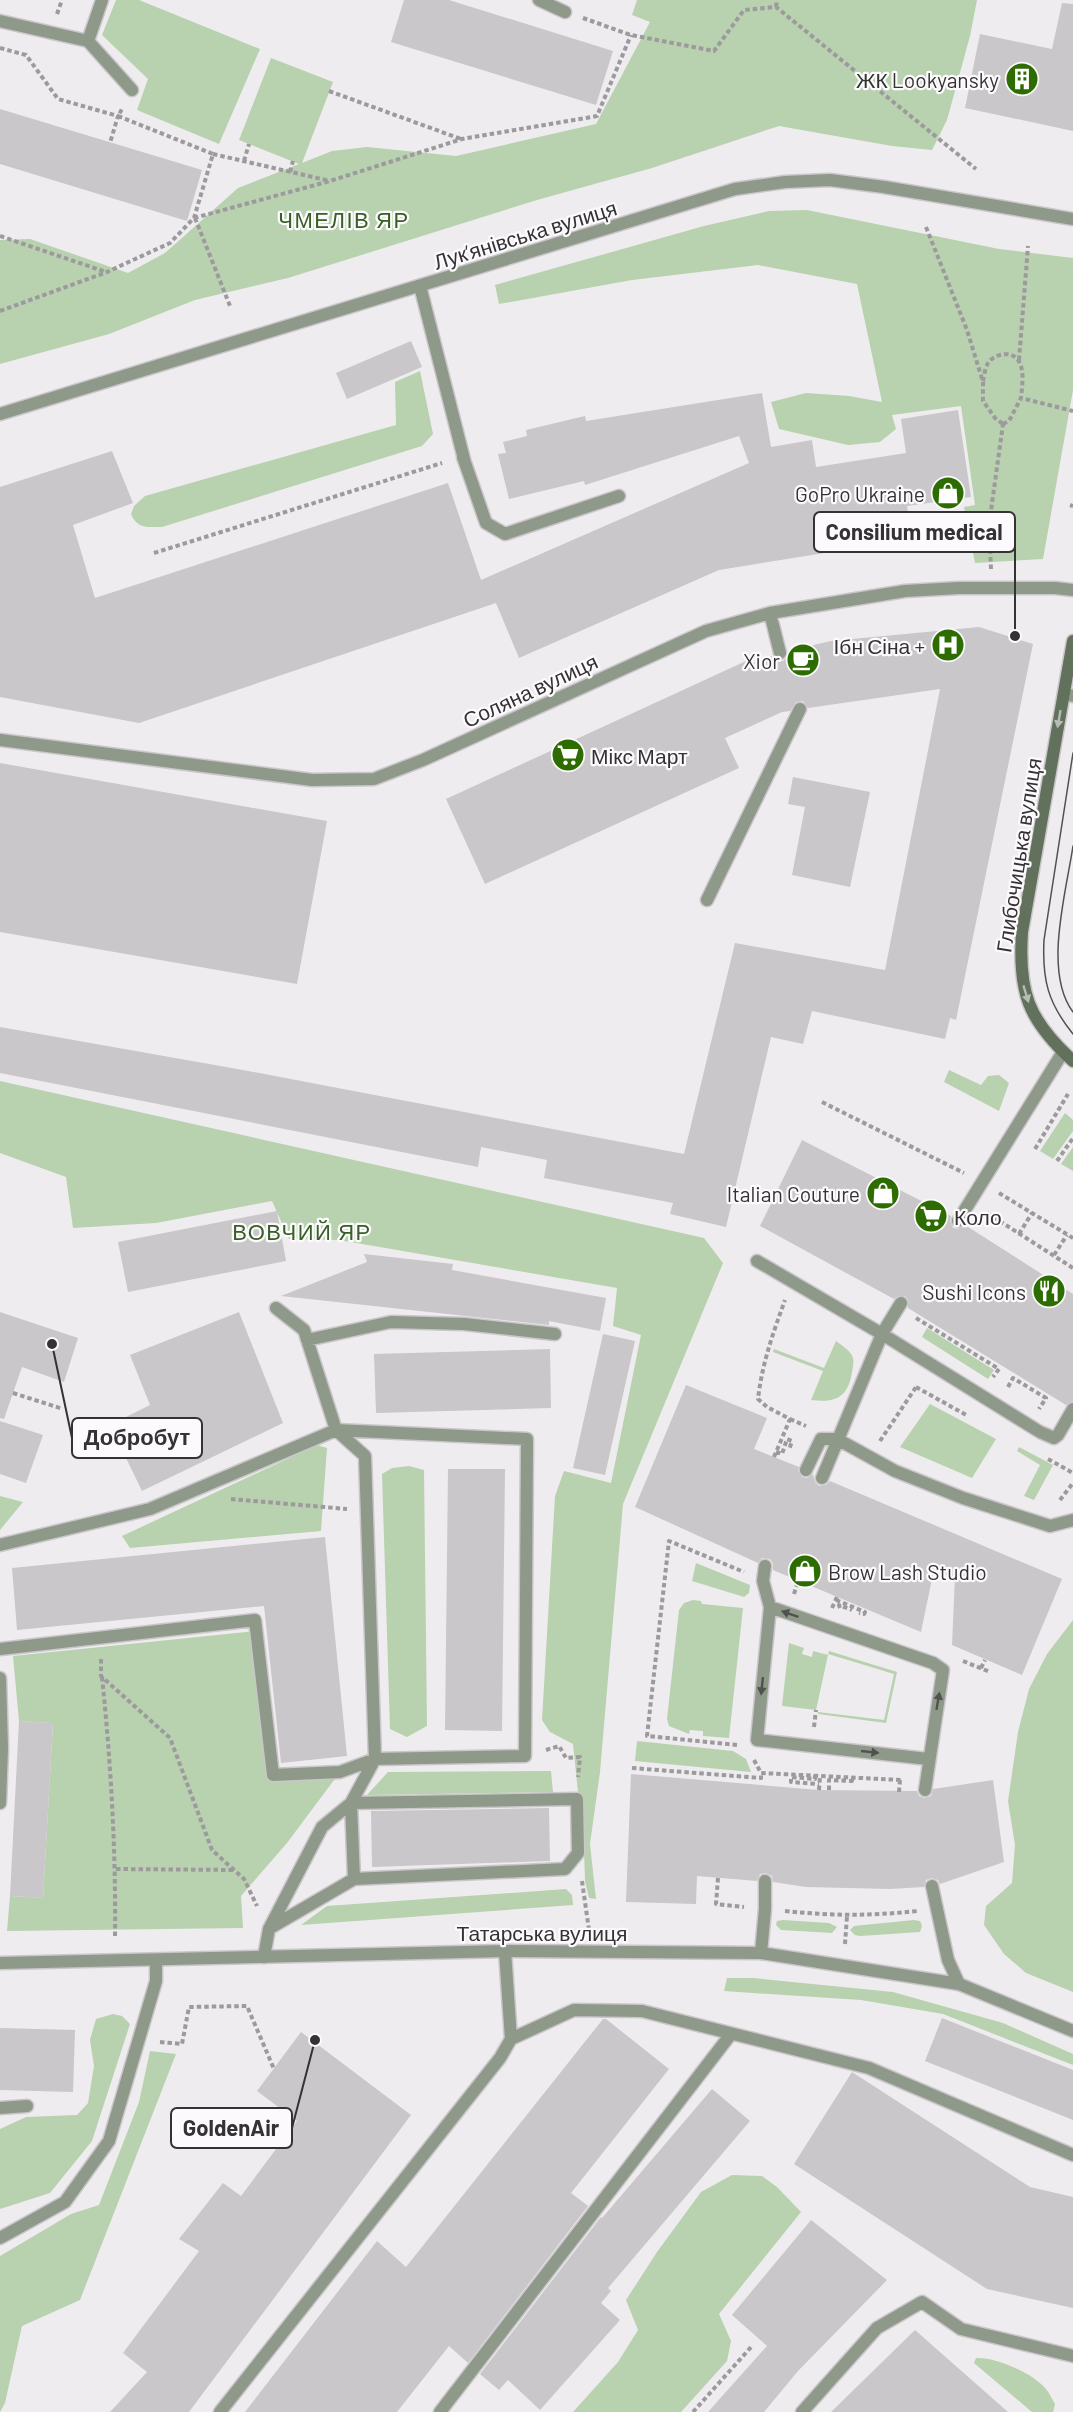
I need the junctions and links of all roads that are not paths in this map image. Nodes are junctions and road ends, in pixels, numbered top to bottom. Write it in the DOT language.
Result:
graph roads {
  1 [pos="102,0"];
  2 [pos="539,0"];
  3 [pos="565,12"];
  4 [pos="0,21"];
  5 [pos="88,41"];
  6 [pos="132,90"];
  7 [pos="1073,219"];
  8 [pos="420,286"];
  9 [pos="0,414"];
  10 [pos="620,496"];
  11 [pos="1073,590"];
  12 [pos="770,614"];
  13 [pos="1073,641"];
  14 [pos="780,653"];
  15 [pos="1068,695"];
  16 [pos="800,709"];
  17 [pos="0,740"];
  18 [pos="707,900"];
  19 [pos="1063,1052"];
  20 [pos="1073,1061"];
  21 [pos="958,1221"];
  22 [pos="757,1262"];
  23 [pos="902,1304"];
  24 [pos="276,1308"];
  25 [pos="555,1334"];
  26 [pos="882,1334"];
  27 [pos="307,1340"];
  28 [pos="1073,1409"];
  29 [pos="336,1430"];
  30 [pos="837,1439"];
  31 [pos="806,1470"];
  32 [pos="822,1478"];
  33 [pos="1073,1520"];
  34 [pos="0,1545"];
  35 [pos="765,1566"];
  36 [pos="770,1607"];
  37 [pos="0,1649"];
  38 [pos="0,1678"];
  39 [pos="375,1759"];
  40 [pos="928,1759"];
  41 [pos="925,1790"];
  42 [pos="0,1803"];
  43 [pos="351,1803"];
  44 [pos="354,1879"];
  45 [pos="765,1881"];
  46 [pos="932,1886"];
  47 [pos="269,1929"];
  48 [pos="505,1951"];
  49 [pos="761,1953"];
  50 [pos="264,1956"];
  51 [pos="156,1960"];
  52 [pos="0,1963"];
  53 [pos="959,1984"];
  54 [pos="1073,2031"];
  55 [pos="731,2034"];
  56 [pos="511,2039"];
  57 [pos="27,2106"];
  58 [pos="0,2108"];
  59 [pos="1073,2155"];
  60 [pos="0,2238"];
  61 [pos="1073,2356"];
  62 [pos="220,2412"];
  63 [pos="440,2412"];
  64 [pos="801,2412"];
  1 -- 5 [label="street"];
  2 -- 3 [label="street"];
  4 -- 5 [label="street"];
  5 -- 6 [label="street"];
  7 -- 8 [label="street, Лукʼянівська вулиця"];
  8 -- 9 [label="street, Лукʼянівська вулиця"];
  8 -- 10 [label="street"];
  11 -- 12 [label="street, Соляна вулиця"];
  12 -- 14 [label="street"];
  12 -- 17 [label="street, Соляна вулиця"];
  13 -- 15 [label="main road, Глибочицька вулиця"];
  15 -- 19 [label="main road, Глибочицька вулиця, one-way"];
  16 -- 18 [label="street"];
  19 -- 20 [label="main road, Глибочицька вулиця"];
  19 -- 21 [label="street"];
  22 -- 26 [label="street"];
  23 -- 26 [label="street"];
  24 -- 27 [label="street"];
  25 -- 27 [label="street"];
  26 -- 28 [label="street"];
  26 -- 30 [label="street"];
  27 -- 29 [label="street"];
  29 -- 34 [label="street"];
  29 -- 39 [label="street"];
  29 -- 39 [label="street"];
  30 -- 31 [label="street"];
  30 -- 32 [label="street"];
  30 -- 33 [label="street"];
  35 -- 36 [label="street"];
  40 -- 36 [label="street, one-way"];
  36 -- 40 [label="street, one-way"];
  37 -- 39 [label="street"];
  38 -- 42 [label="street"];
  39 -- 43 [label="street"];
  40 -- 41 [label="street"];
  43 -- 44 [label="street"];
  43 -- 44 [label="street"];
  43 -- 47 [label="street"];
  44 -- 47 [label="street"];
  45 -- 49 [label="street"];
  46 -- 53 [label="street"];
  47 -- 50 [label="street"];
  48 -- 49 [label="street, Татарська вулиця"];
  48 -- 50 [label="street, Татарська вулиця"];
  48 -- 56 [label="street"];
  49 -- 53 [label="street, Татарська вулиця"];
  50 -- 51 [label="street, Татарська вулиця"];
  51 -- 52 [label="street, Татарська вулиця"];
  51 -- 60 [label="street"];
  53 -- 54 [label="street, Татарська вулиця"];
  55 -- 56 [label="street"];
  55 -- 59 [label="street"];
  55 -- 63 [label="street"];
  56 -- 62 [label="street"];
  57 -- 58 [label="street"];
  61 -- 64 [label="street"];
}
